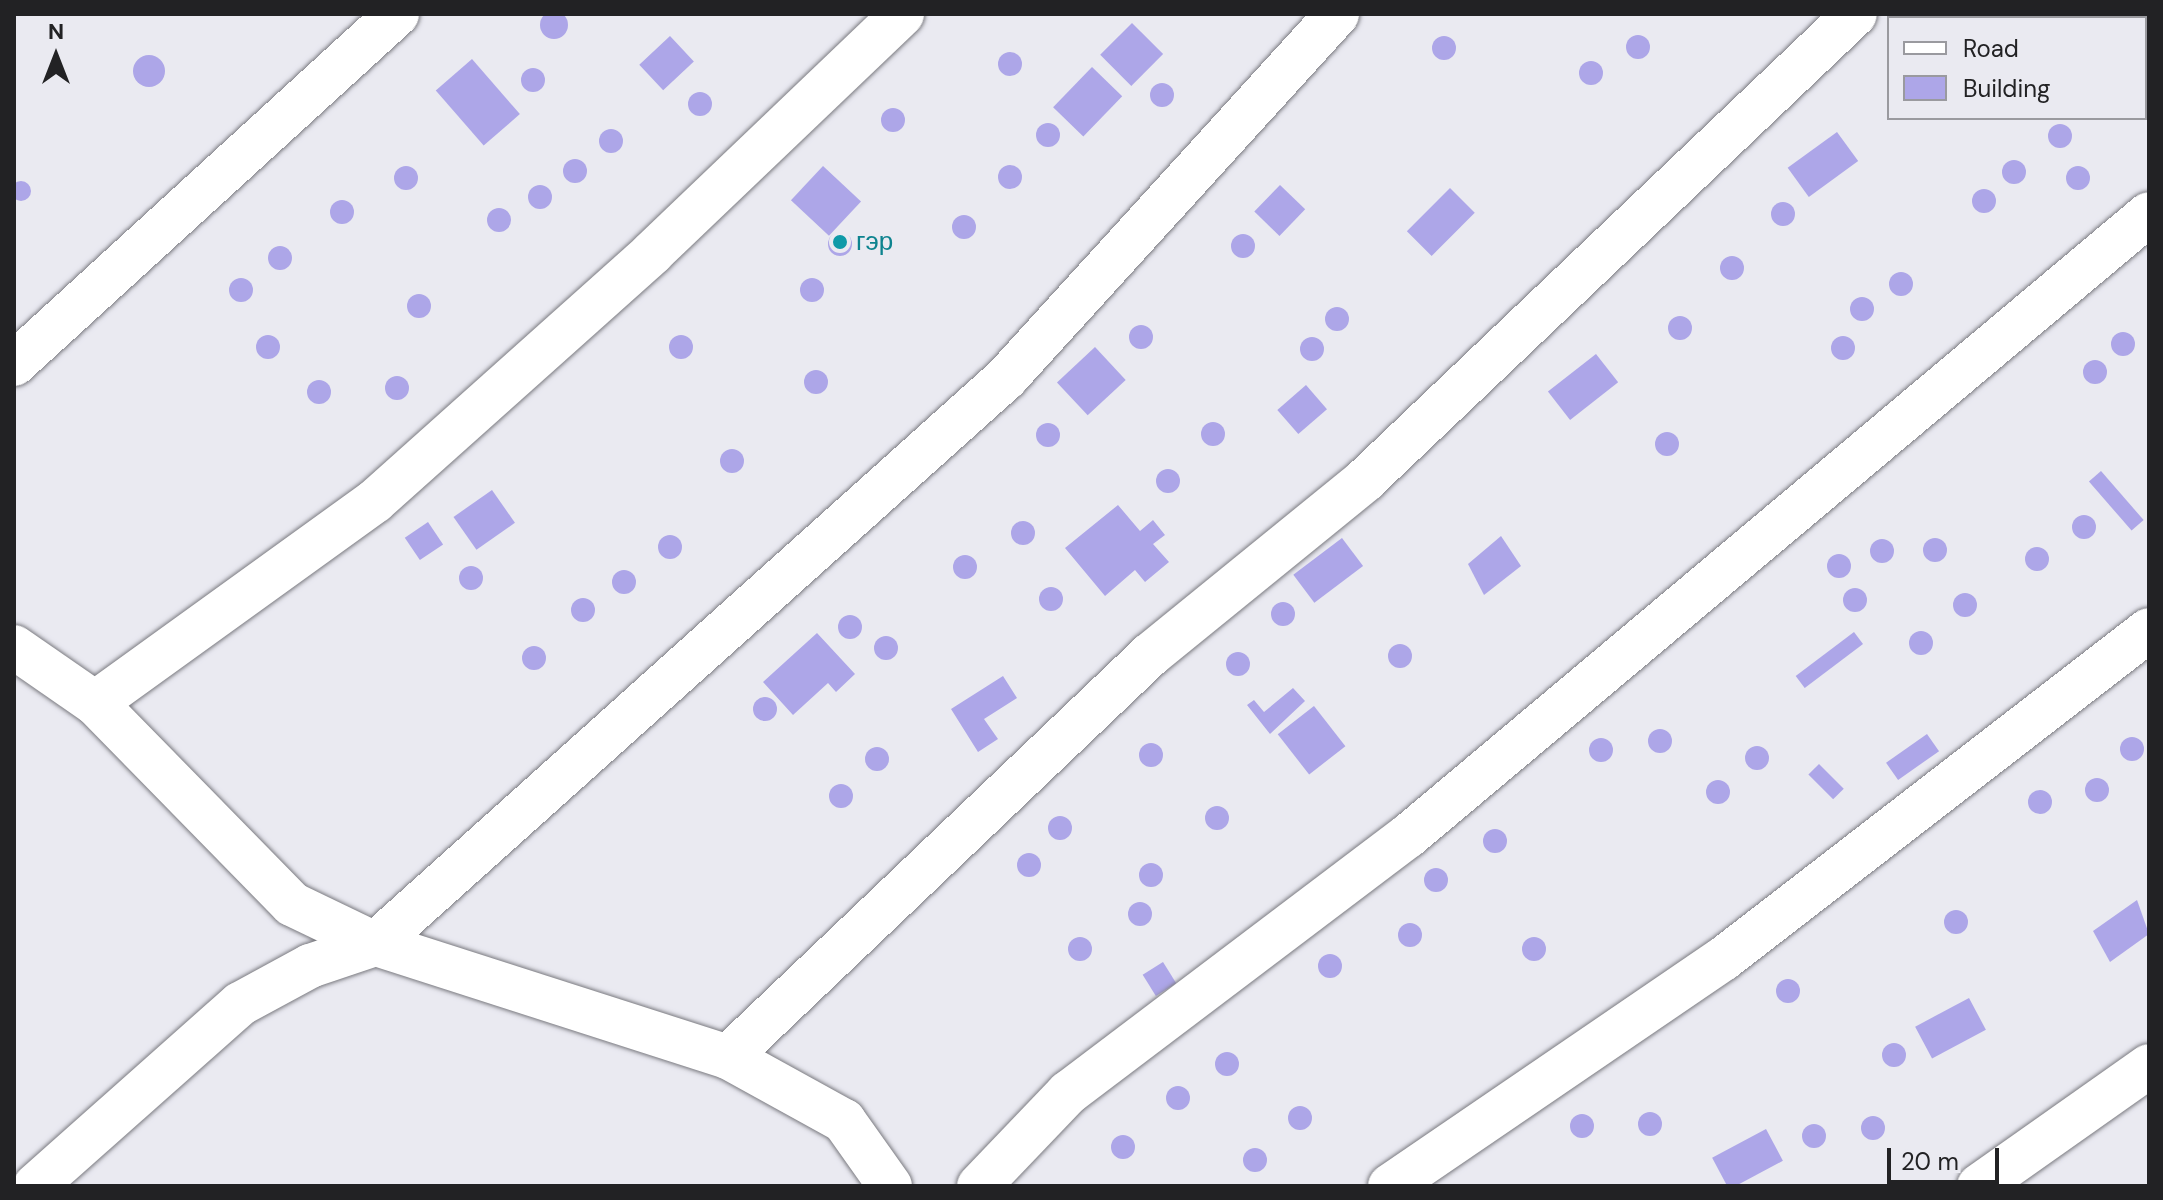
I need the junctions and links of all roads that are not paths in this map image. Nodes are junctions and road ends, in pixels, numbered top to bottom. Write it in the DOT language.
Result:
graph roads {
  1 [pos="397,14"];
  2 [pos="902,14"];
  3 [pos="1337,14"];
  4 [pos="1855,14"];
  5 [pos="2149,214"];
  6 [pos="14,364"];
  7 [pos="2149,630"];
  8 [pos="14,647"];
  9 [pos="95,703"];
  10 [pos="375,944"];
  11 [pos="728,1057"];
  12 [pos="2149,1066"];
  13 [pos="35,1186"];
  14 [pos="890,1186"];
  15 [pos="979,1186"];
  16 [pos="1390,1186"];
  17 [pos="1979,1186"];
  1 -- 6 [label="street"];
  2 -- 9 [label="street"];
  3 -- 10 [label="street"];
  4 -- 11 [label="street"];
  5 -- 15 [label="street"];
  7 -- 16 [label="street"];
  8 -- 9 [label="street"];
  9 -- 10 [label="street"];
  10 -- 11 [label="street"];
  10 -- 13 [label="street"];
  11 -- 14 [label="street"];
  12 -- 17 [label="street"];
}
